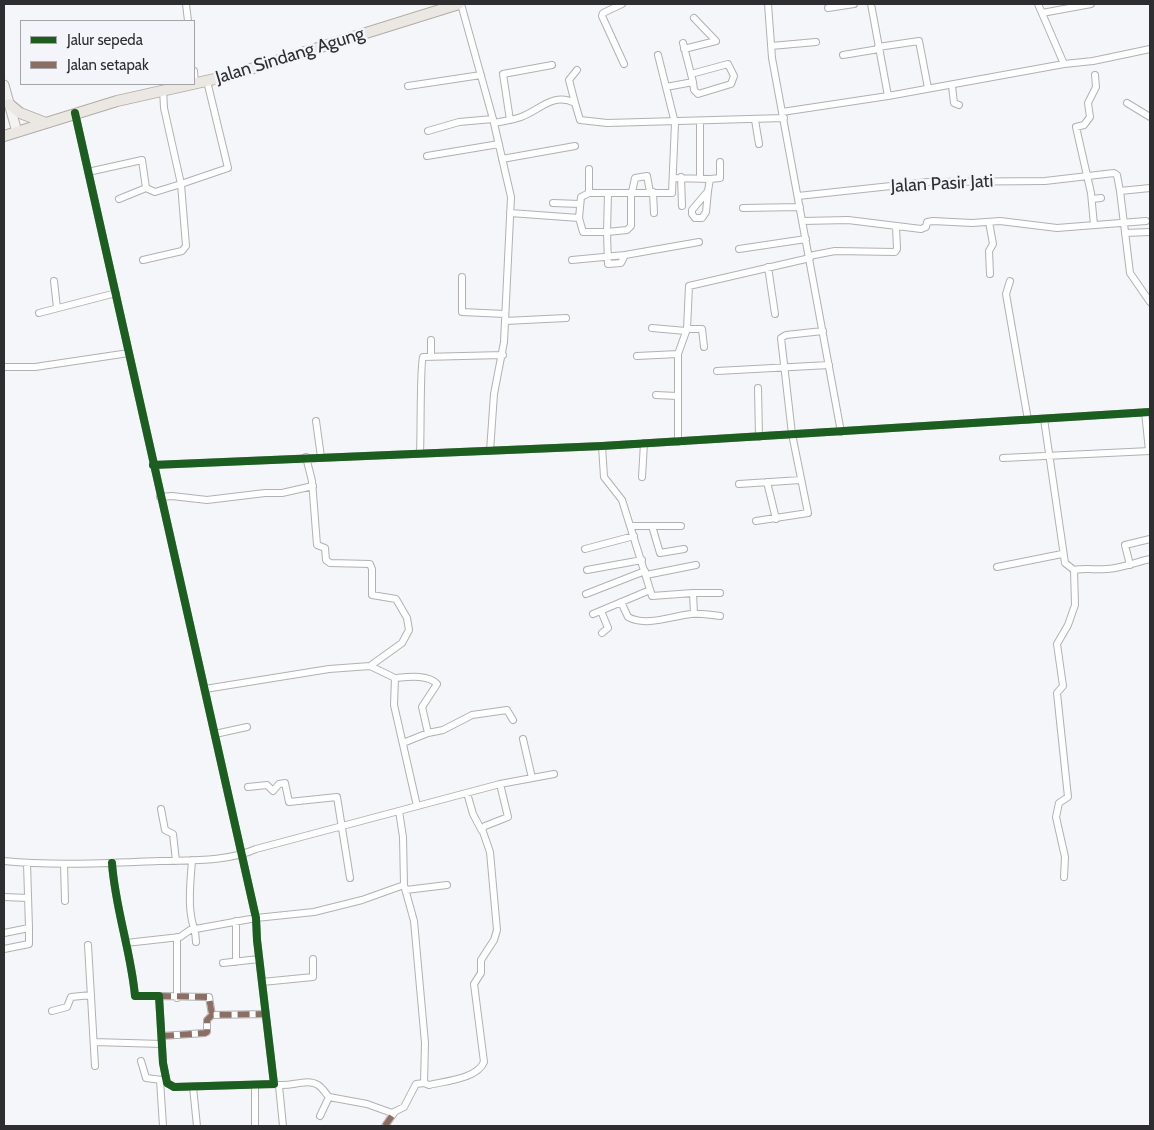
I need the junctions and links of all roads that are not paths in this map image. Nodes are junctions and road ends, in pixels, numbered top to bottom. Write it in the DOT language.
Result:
graph roads {
  1 [pos="186,4"];
  2 [pos="460,4"];
  3 [pos="623,4"];
  4 [pos="768,4"];
  5 [pos="854,4"];
  6 [pos="871,4"];
  7 [pos="1038,4"];
  8 [pos="1091,4"];
  9 [pos="828,8"];
  10 [pos="1042,13"];
  11 [pos="694,18"];
  12 [pos="188,20"];
  13 [pos="816,42"];
  14 [pos="771,46"];
  15 [pos="879,48"];
  16 [pos="1150,49"];
  17 [pos="658,55"];
  18 [pos="843,55"];
  19 [pos="624,64"];
  20 [pos="1064,64"];
  21 [pos="552,65"];
  22 [pos="577,70"];
  23 [pos="691,74"];
  24 [pos="481,75"];
  25 [pos="1095,75"];
  26 [pos="207,81"];
  27 [pos="693,82"];
  28 [pos="4,84"];
  29 [pos="195,84"];
  30 [pos="189,85"];
  31 [pos="408,86"];
  32 [pos="952,86"];
  33 [pos="666,87"];
  34 [pos="928,88"];
  35 [pos="163,89"];
  36 [pos="888,96"];
  37 [pos="575,103"];
  38 [pos="1127,103"];
  39 [pos="9,104"];
  40 [pos="959,105"];
  41 [pos="75,113"];
  42 [pos="783,115"];
  43 [pos="1150,117"];
  44 [pos="510,120"];
  45 [pos="755,120"];
  46 [pos="493,121"];
  47 [pos="700,122"];
  48 [pos="46,123"];
  49 [pos="675,123"];
  50 [pos="428,130"];
  51 [pos="17,132"];
  52 [pos="4,136"];
  53 [pos="499,144"];
  54 [pos="759,144"];
  55 [pos="575,146"];
  56 [pos="427,156"];
  57 [pos="502,158"];
  58 [pos="720,162"];
  59 [pos="589,169"];
  60 [pos="88,172"];
  61 [pos="1087,176"];
  62 [pos="681,177"];
  63 [pos="673,178"];
  64 [pos="700,178"];
  65 [pos="710,179"];
  66 [pos="181,184"];
  67 [pos="146,188"];
  68 [pos="1150,188"];
  69 [pos="708,190"];
  70 [pos="1120,191"];
  71 [pos="632,192"];
  72 [pos="651,192"];
  73 [pos="589,193"];
  74 [pos="608,193"];
  75 [pos="672,193"];
  76 [pos="682,194"];
  77 [pos="798,196"];
  78 [pos="1101,198"];
  79 [pos="119,199"];
  80 [pos="1092,199"];
  81 [pos="553,203"];
  82 [pos="580,204"];
  83 [pos="682,206"];
  84 [pos="800,207"];
  85 [pos="743,208"];
  86 [pos="510,213"];
  87 [pos="654,213"];
  88 [pos="580,218"];
  89 [pos="1146,221"];
  90 [pos="803,222"];
  91 [pos="989,222"];
  92 [pos="1124,223"];
  93 [pos="1094,225"];
  94 [pos="896,226"];
  95 [pos="607,232"];
  96 [pos="1150,232"];
  97 [pos="1125,233"];
  98 [pos="806,239"];
  99 [pos="698,242"];
  100 [pos="739,249"];
  101 [pos="809,257"];
  102 [pos="143,260"];
  103 [pos="572,260"];
  104 [pos="608,263"];
  105 [pos="768,267"];
  106 [pos="990,274"];
  107 [pos="462,277"];
  108 [pos="54,281"];
  109 [pos="1010,281"];
  110 [pos="116,294"];
  111 [pos="1150,302"];
  112 [pos="57,308"];
  113 [pos="39,313"];
  114 [pos="775,314"];
  115 [pos="505,317"];
  116 [pos="566,318"];
  117 [pos="652,328"];
  118 [pos="686,330"];
  119 [pos="823,331"];
  120 [pos="431,340"];
  121 [pos="704,347"];
  122 [pos="129,353"];
  123 [pos="678,354"];
  124 [pos="503,355"];
  125 [pos="431,356"];
  126 [pos="637,356"];
  127 [pos="829,365"];
  128 [pos="4,367"];
  129 [pos="784,368"];
  130 [pos="717,372"];
  131 [pos="758,388"];
  132 [pos="656,395"];
  133 [pos="677,396"];
  134 [pos="1147,412"];
  135 [pos="1044,418"];
  136 [pos="1028,420"];
  137 [pos="316,421"];
  138 [pos="841,432"];
  139 [pos="792,434"];
  140 [pos="758,437"];
  141 [pos="678,442"];
  142 [pos="644,443"];
  143 [pos="602,446"];
  144 [pos="490,451"];
  145 [pos="1150,451"];
  146 [pos="420,452"];
  147 [pos="1048,455"];
  148 [pos="306,457"];
  149 [pos="321,457"];
  150 [pos="1002,458"];
  151 [pos="153,465"];
  152 [pos="642,477"];
  153 [pos="801,480"];
  154 [pos="767,482"];
  155 [pos="739,484"];
  156 [pos="313,486"];
  157 [pos="160,497"];
  158 [pos="776,519"];
  159 [pos="756,522"];
  160 [pos="631,526"];
  161 [pos="652,526"];
  162 [pos="681,526"];
  163 [pos="634,536"];
  164 [pos="1150,539"];
  165 [pos="585,549"];
  166 [pos="684,549"];
  167 [pos="1062,554"];
  168 [pos="1150,559"];
  169 [pos="642,560"];
  170 [pos="696,565"];
  171 [pos="1130,565"];
  172 [pos="996,567"];
  173 [pos="587,570"];
  174 [pos="1074,570"];
  175 [pos="646,573"];
  176 [pos="650,590"];
  177 [pos="693,593"];
  178 [pos="720,593"];
  179 [pos="586,594"];
  180 [pos="621,602"];
  181 [pos="600,611"];
  182 [pos="594,614"];
  183 [pos="694,614"];
  184 [pos="720,616"];
  185 [pos="602,633"];
  186 [pos="370,666"];
  187 [pos="395,678"];
  188 [pos="205,689"];
  189 [pos="513,720"];
  190 [pos="247,727"];
  191 [pos="428,733"];
  192 [pos="215,734"];
  193 [pos="523,739"];
  194 [pos="403,743"];
  195 [pos="554,774"];
  196 [pos="532,778"];
  197 [pos="500,784"];
  198 [pos="248,788"];
  199 [pos="467,793"];
  200 [pos="417,806"];
  201 [pos="161,809"];
  202 [pos="399,811"];
  203 [pos="342,825"];
  204 [pos="482,831"];
  205 [pos="242,855"];
  206 [pos="176,860"];
  207 [pos="192,860"];
  208 [pos="4,861"];
  209 [pos="27,863"];
  210 [pos="112,863"];
  211 [pos="64,864"];
  212 [pos="1064,876"];
  213 [pos="350,878"];
  214 [pos="447,886"];
  215 [pos="405,887"];
  216 [pos="4,897"];
  217 [pos="28,898"];
  218 [pos="65,901"];
  219 [pos="256,918"];
  220 [pos="236,922"];
  221 [pos="30,928"];
  222 [pos="196,929"];
  223 [pos="4,933"];
  224 [pos="177,938"];
  225 [pos="196,942"];
  226 [pos="126,943"];
  227 [pos="88,945"];
  228 [pos="4,949"];
  229 [pos="259,959"];
  230 [pos="313,959"];
  231 [pos="236,962"];
  232 [pos="223,963"];
  233 [pos="262,982"];
  234 [pos="92,995"];
  235 [pos="160,996"];
  236 [pos="177,998"];
  237 [pos="52,1010"];
  238 [pos="266,1014"];
  239 [pos="212,1015"];
  240 [pos="162,1036"];
  241 [pos="94,1042"];
  242 [pos="162,1044"];
  243 [pos="141,1061"];
  244 [pos="95,1066"];
  245 [pos="162,1080"];
  246 [pos="424,1084"];
  247 [pos="255,1085"];
  248 [pos="276,1085"];
  249 [pos="194,1087"];
  250 [pos="329,1097"];
  251 [pos="394,1113"];
  252 [pos="320,1116"];
  253 [pos="162,1126"];
  254 [pos="196,1126"];
  255 [pos="255,1126"];
  256 [pos="284,1126"];
  257 [pos="385,1126"];
  1 -- 12 [label="street"];
  2 -- 24 [label="street"];
  2 -- 26 [label="main road, Jalan Sindang Agung"];
  3 -- 19 [label="street"];
  4 -- 14 [label="street"];
  5 -- 9 [label="street"];
  6 -- 15 [label="street"];
  7 -- 10 [label="street"];
  8 -- 10 [label="street"];
  10 -- 20 [label="street"];
  11 -- 23 [label="street"];
  13 -- 14 [label="street"];
  14 -- 42 [label="street"];
  15 -- 18 [label="street"];
  15 -- 34 [label="street"];
  15 -- 36 [label="street"];
  16 -- 20 [label="street"];
  17 -- 33 [label="street"];
  20 -- 32 [label="street"];
  21 -- 44 [label="street"];
  22 -- 37 [label="street"];
  23 -- 27 [label="street"];
  23 -- 27 [label="street"];
  24 -- 31 [label="street"];
  24 -- 46 [label="street"];
  25 -- 61 [label="street"];
  26 -- 29 [label="main road, Jalan Sindang Agung"];
  26 -- 66 [label="street"];
  27 -- 33 [label="street"];
  28 -- 39 [label="main road"];
  30 -- 35 [label="main road, Jalan Sindang Agung"];
  32 -- 34 [label="street"];
  32 -- 40 [label="street"];
  33 -- 49 [label="street"];
  34 -- 36 [label="street"];
  35 -- 41 [label="main road, Jalan Sindang Agung"];
  35 -- 66 [label="street"];
  36 -- 42 [label="street"];
  37 -- 44 [label="street"];
  37 -- 49 [label="street"];
  38 -- 43 [label="street"];
  39 -- 48 [label="main road"];
  39 -- 51 [label="main road"];
  41 -- 48 [label="main road, Jalan Sindang Agung"];
  41 -- 60 [label="street"];
  42 -- 45 [label="street"];
  42 -- 77 [label="street"];
  44 -- 46 [label="street"];
  45 -- 47 [label="street"];
  45 -- 54 [label="street"];
  46 -- 50 [label="street"];
  46 -- 53 [label="street"];
  47 -- 49 [label="street"];
  47 -- 64 [label="street"];
  48 -- 51 [label="main road, Jalan Sindang Agung"];
  49 -- 63 [label="street"];
  51 -- 52 [label="main road, Jalan Sindang Agung"];
  53 -- 56 [label="street"];
  53 -- 57 [label="street"];
  55 -- 57 [label="street"];
  57 -- 86 [label="street"];
  58 -- 65 [label="street"];
  59 -- 73 [label="street"];
  60 -- 67 [label="street"];
  60 -- 110 [label="street"];
  61 -- 70 [label="street, Jalan Pasir Jati"];
  61 -- 77 [label="street, Jalan Pasir Jati"];
  61 -- 80 [label="street"];
  62 -- 63 [label="street"];
  62 -- 64 [label="street"];
  62 -- 76 [label="street"];
  63 -- 75 [label="street"];
  64 -- 65 [label="street"];
  65 -- 69 [label="street"];
  66 -- 67 [label="street"];
  66 -- 102 [label="street"];
  67 -- 79 [label="street"];
  68 -- 70 [label="street"];
  70 -- 92 [label="street"];
  71 -- 72 [label="street"];
  71 -- 72 [label="street"];
  71 -- 74 [label="street"];
  71 -- 95 [label="street"];
  72 -- 75 [label="street"];
  72 -- 87 [label="street"];
  73 -- 74 [label="street"];
  73 -- 82 [label="street"];
  74 -- 95 [label="street"];
  75 -- 76 [label="street"];
  76 -- 83 [label="street"];
  77 -- 84 [label="street"];
  78 -- 80 [label="street"];
  80 -- 93 [label="street"];
  81 -- 82 [label="street"];
  82 -- 88 [label="street"];
  84 -- 85 [label="street"];
  84 -- 90 [label="street"];
  86 -- 88 [label="street"];
  86 -- 115 [label="street"];
  88 -- 95 [label="street"];
  89 -- 92 [label="street"];
  90 -- 94 [label="street"];
  90 -- 98 [label="street"];
  91 -- 93 [label="street"];
  91 -- 94 [label="street"];
  91 -- 106 [label="street"];
  92 -- 93 [label="street"];
  92 -- 97 [label="street"];
  94 -- 101 [label="street"];
  95 -- 104 [label="street"];
  96 -- 97 [label="street"];
  97 -- 111 [label="street"];
  98 -- 100 [label="street"];
  98 -- 101 [label="street"];
  99 -- 104 [label="street"];
  101 -- 105 [label="street"];
  101 -- 119 [label="street"];
  103 -- 104 [label="street"];
  105 -- 114 [label="street"];
  105 -- 118 [label="street"];
  107 -- 115 [label="street"];
  108 -- 112 [label="street"];
  109 -- 136 [label="street"];
  110 -- 112 [label="street"];
  110 -- 122 [label="street"];
  112 -- 113 [label="street"];
  115 -- 116 [label="street"];
  115 -- 124 [label="street"];
  117 -- 118 [label="street"];
  118 -- 121 [label="street"];
  118 -- 123 [label="street"];
  119 -- 127 [label="street"];
  119 -- 129 [label="street"];
  120 -- 125 [label="street"];
  122 -- 128 [label="street"];
  122 -- 151 [label="street"];
  123 -- 126 [label="street"];
  123 -- 133 [label="street"];
  124 -- 125 [label="street"];
  124 -- 144 [label="street"];
  125 -- 146 [label="street"];
  127 -- 129 [label="street"];
  127 -- 138 [label="street"];
  129 -- 130 [label="street"];
  129 -- 139 [label="street"];
  131 -- 140 [label="street"];
  132 -- 133 [label="street"];
  133 -- 141 [label="street"];
  134 -- 135 [label="street"];
  134 -- 145 [label="street"];
  135 -- 136 [label="street"];
  135 -- 147 [label="street"];
  136 -- 138 [label="street"];
  137 -- 149 [label="street"];
  138 -- 139 [label="street"];
  139 -- 140 [label="street"];
  139 -- 153 [label="street"];
  140 -- 141 [label="street"];
  141 -- 142 [label="street"];
  142 -- 143 [label="street"];
  142 -- 152 [label="street"];
  143 -- 144 [label="street"];
  143 -- 160 [label="street"];
  144 -- 146 [label="street"];
  145 -- 147 [label="street"];
  146 -- 149 [label="street"];
  147 -- 150 [label="street"];
  147 -- 167 [label="street"];
  148 -- 149 [label="street"];
  148 -- 151 [label="street"];
  148 -- 156 [label="street"];
  151 -- 157 [label="street"];
  153 -- 154 [label="street"];
  153 -- 158 [label="street"];
  154 -- 155 [label="street"];
  154 -- 158 [label="street"];
  156 -- 157 [label="street"];
  156 -- 186 [label="street"];
  157 -- 188 [label="street"];
  158 -- 159 [label="street"];
  160 -- 161 [label="street"];
  160 -- 163 [label="street"];
  161 -- 162 [label="street"];
  161 -- 166 [label="street"];
  163 -- 165 [label="street"];
  163 -- 169 [label="street"];
  164 -- 171 [label="street"];
  167 -- 172 [label="street"];
  167 -- 174 [label="street"];
  168 -- 171 [label="street"];
  169 -- 173 [label="street"];
  169 -- 175 [label="street"];
  170 -- 175 [label="street"];
  171 -- 174 [label="street"];
  174 -- 212 [label="street"];
  175 -- 176 [label="street"];
  175 -- 179 [label="street"];
  176 -- 177 [label="street"];
  176 -- 180 [label="street"];
  177 -- 178 [label="street"];
  177 -- 183 [label="street"];
  180 -- 181 [label="street"];
  180 -- 183 [label="street"];
  181 -- 182 [label="street"];
  181 -- 185 [label="street"];
  183 -- 184 [label="street"];
  186 -- 187 [label="street"];
  186 -- 188 [label="street"];
  187 -- 191 [label="street"];
  187 -- 194 [label="street"];
  188 -- 192 [label="street"];
  189 -- 191 [label="street"];
  190 -- 192 [label="street"];
  191 -- 194 [label="street"];
  192 -- 205 [label="street"];
  193 -- 196 [label="street"];
  194 -- 200 [label="street"];
  195 -- 196 [label="street"];
  196 -- 197 [label="street"];
  197 -- 199 [label="street"];
  197 -- 204 [label="street"];
  198 -- 203 [label="street"];
  199 -- 200 [label="street"];
  199 -- 204 [label="street"];
  200 -- 202 [label="street"];
  201 -- 206 [label="street"];
  202 -- 203 [label="street"];
  202 -- 215 [label="street"];
  203 -- 205 [label="street"];
  203 -- 213 [label="street"];
  204 -- 246 [label="street"];
  205 -- 207 [label="street"];
  205 -- 219 [label="street"];
  206 -- 207 [label="street"];
  206 -- 210 [label="street"];
  207 -- 222 [label="street"];
  208 -- 209 [label="street"];
  209 -- 211 [label="street"];
  209 -- 217 [label="street"];
  210 -- 211 [label="street"];
  210 -- 226 [label="street"];
  211 -- 218 [label="street"];
  214 -- 215 [label="street"];
  215 -- 219 [label="street"];
  215 -- 246 [label="street"];
  216 -- 217 [label="street"];
  217 -- 221 [label="street"];
  219 -- 220 [label="street"];
  219 -- 229 [label="street"];
  220 -- 222 [label="street"];
  220 -- 231 [label="street"];
  221 -- 223 [label="street"];
  221 -- 228 [label="street"];
  222 -- 224 [label="street"];
  222 -- 225 [label="street"];
  224 -- 226 [label="street"];
  224 -- 236 [label="street"];
  226 -- 235 [label="street"];
  227 -- 234 [label="street"];
  229 -- 231 [label="street"];
  229 -- 233 [label="street"];
  230 -- 233 [label="street"];
  231 -- 232 [label="street"];
  233 -- 238 [label="street"];
  234 -- 237 [label="street"];
  234 -- 241 [label="street"];
  235 -- 236 [label="street"];
  235 -- 240 [label="street"];
  236 -- 239 [label="street"];
  238 -- 239 [label="street"];
  238 -- 248 [label="street"];
  239 -- 240 [label="street"];
  240 -- 242 [label="street"];
  241 -- 242 [label="street"];
  241 -- 244 [label="street"];
  242 -- 245 [label="street"];
  243 -- 245 [label="street"];
  245 -- 249 [label="street"];
  245 -- 253 [label="street"];
  246 -- 251 [label="street"];
  247 -- 248 [label="street"];
  247 -- 249 [label="street"];
  247 -- 255 [label="street"];
  248 -- 250 [label="street"];
  248 -- 256 [label="street"];
  249 -- 254 [label="street"];
  250 -- 251 [label="street"];
  250 -- 252 [label="street"];
  251 -- 257 [label="street"];
}
